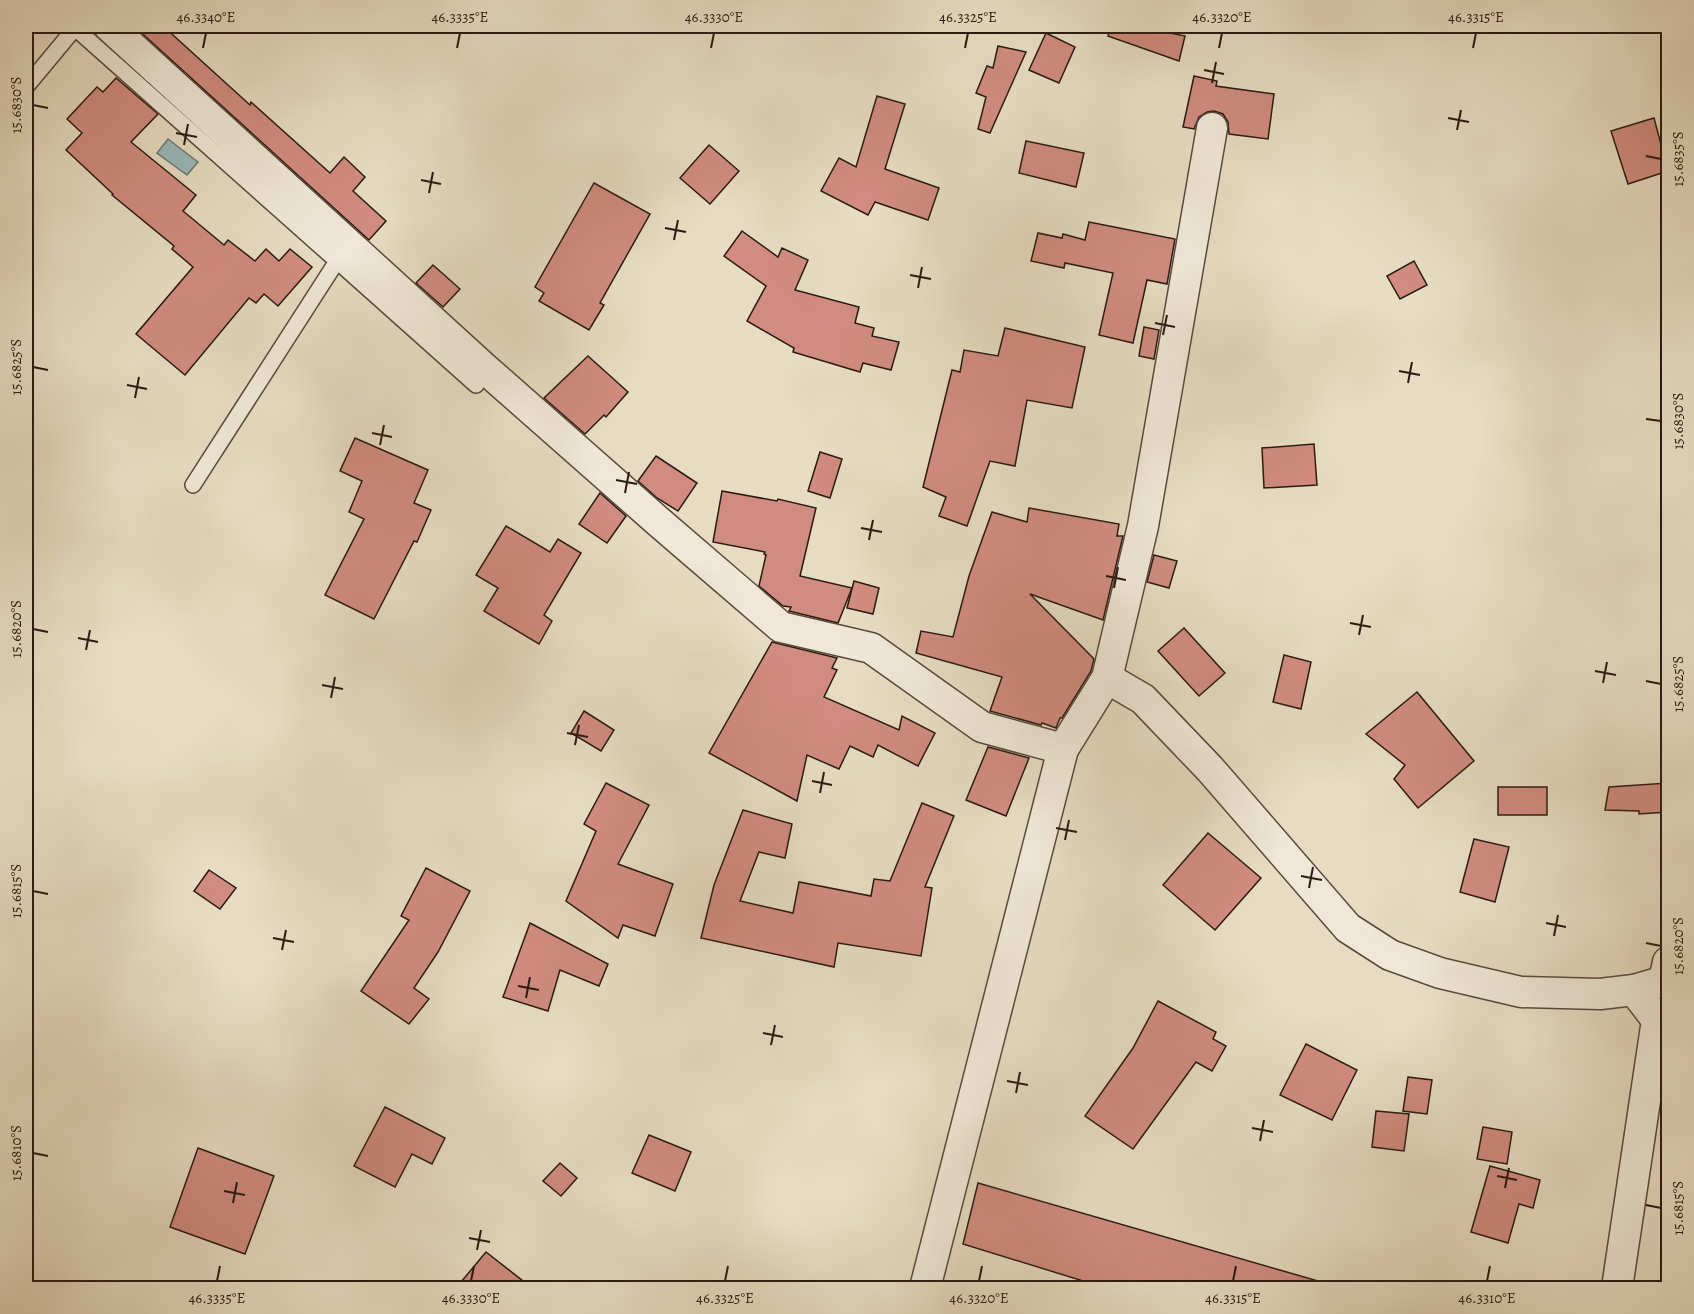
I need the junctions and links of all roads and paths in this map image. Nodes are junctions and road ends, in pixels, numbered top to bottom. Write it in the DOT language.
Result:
graph roads {
  1 [pos="108,26"];
  2 [pos="26,87"];
  3 [pos="1212,128"];
  4 [pos="338,261"];
  5 [pos="476,384"];
  6 [pos="193,485"];
  7 [pos="1107,678"];
  8 [pos="1063,749"];
  9 [pos="1668,962"];
  10 [pos="1634,990"];
  11 [pos="925,1288"];
  12 [pos="1617,1288"];
  1 -- 8 [label="street"];
  2 -- 4 [label="lane"];
  3 -- 7 [label="street"];
  4 -- 5 [label="lane"];
  4 -- 6 [label="lane"];
  7 -- 8 [label="street"];
  7 -- 10 [label="street"];
  8 -- 11 [label="street"];
  9 -- 10 [label="street"];
  10 -- 12 [label="street"];
}
